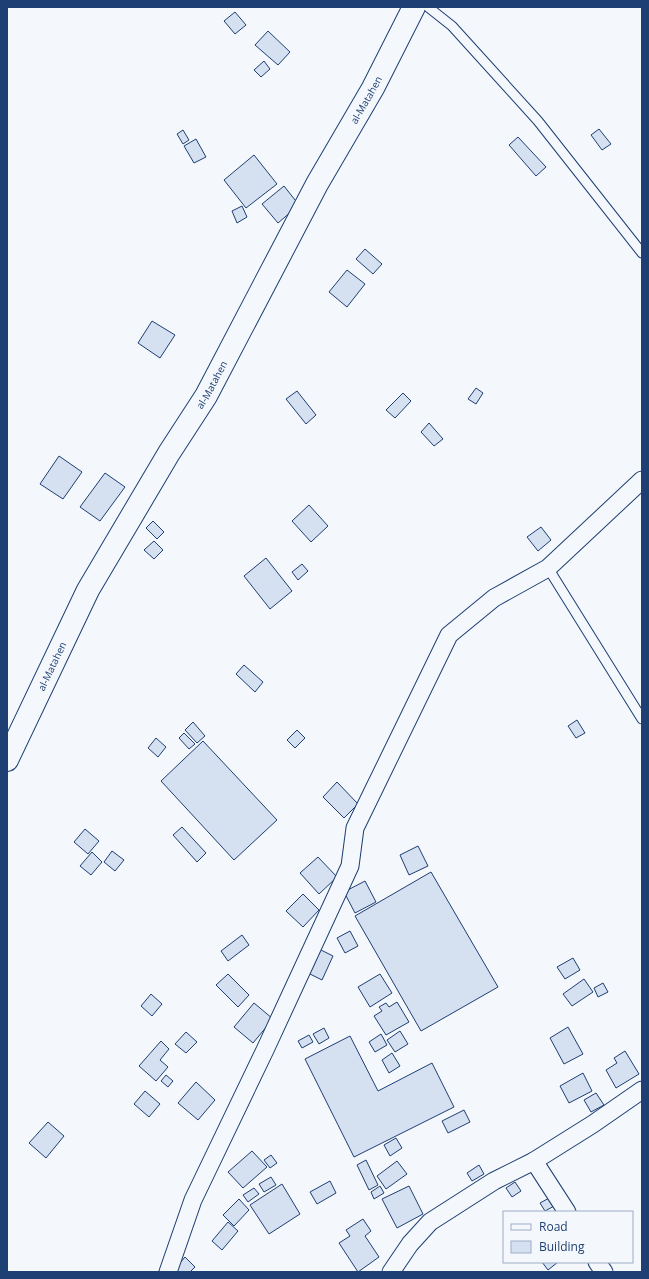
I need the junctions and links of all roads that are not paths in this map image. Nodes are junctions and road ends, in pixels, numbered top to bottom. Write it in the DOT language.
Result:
graph roads {
  1 [pos="414,7"];
  2 [pos="428,7"];
  3 [pos="642,253"];
  4 [pos="642,480"];
  5 [pos="548,568"];
  6 [pos="642,719"];
  7 [pos="7,760"];
  8 [pos="642,1090"];
  9 [pos="534,1161"];
  10 [pos="566,1211"];
  11 [pos="599,1263"];
  12 [pos="168,1272"];
  13 [pos="391,1272"];
  14 [pos="604,1272"];
  1 -- 7 [label="main road, al-Matahen"];
  2 -- 3 [label="lane"];
  4 -- 5 [label="street"];
  5 -- 6 [label="lane"];
  5 -- 12 [label="street"];
  8 -- 9 [label="street"];
  9 -- 10 [label="street"];
  9 -- 13 [label="street"];
  11 -- 14 [label="street"];
}
